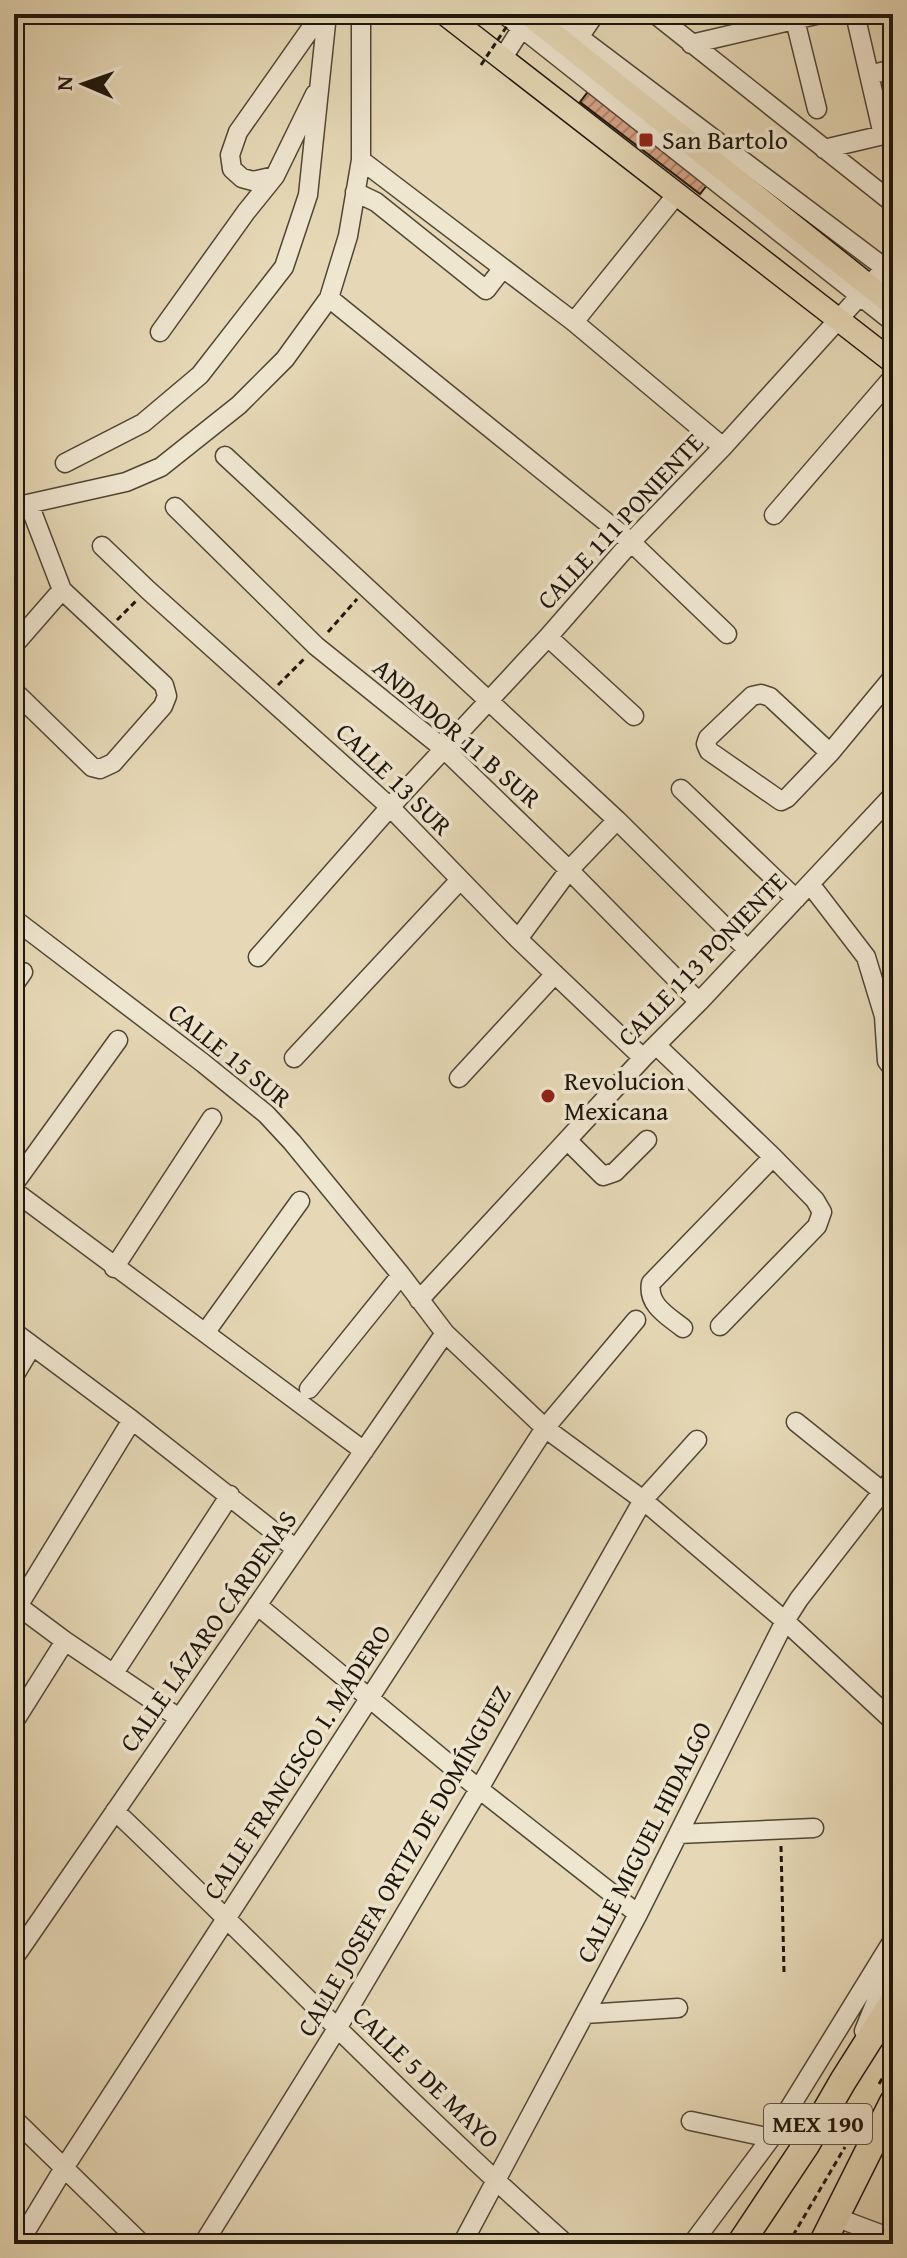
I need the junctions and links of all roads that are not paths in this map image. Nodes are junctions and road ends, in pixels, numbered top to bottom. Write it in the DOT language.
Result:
graph roads {
  1 [pos="321,14"];
  2 [pos="327,14"];
  3 [pos="361,14"];
  4 [pos="445,14"];
  5 [pos="458,14"];
  6 [pos="504,14"];
  7 [pos="595,14"];
  8 [pos="655,14"];
  9 [pos="820,14"];
  10 [pos="855,14"];
  11 [pos="526,16"];
  12 [pos="795,20"];
  13 [pos="575,42"];
  14 [pos="691,44"];
  15 [pos="497,59"];
  16 [pos="893,69"];
  17 [pos="869,75"];
  18 [pos="321,83"];
  19 [pos="817,109"];
  20 [pos="890,133"];
  21 [pos="824,149"];
  22 [pos="361,160"];
  23 [pos="275,176"];
  24 [pos="355,192"];
  25 [pos="677,194"];
  26 [pos="893,203"];
  27 [pos="503,268"];
  28 [pos="889,271"];
  29 [pos="864,291"];
  30 [pos="329,298"];
  31 [pos="893,305"];
  32 [pos="842,316"];
  33 [pos="574,322"];
  34 [pos="893,322"];
  35 [pos="160,332"];
  36 [pos="893,349"];
  37 [pos="893,362"];
  38 [pos="893,377"];
  39 [pos="723,447"];
  40 [pos="225,456"];
  41 [pos="65,463"];
  42 [pos="21,505"];
  43 [pos="175,507"];
  44 [pos="774,515"];
  45 [pos="631,542"];
  46 [pos="102,546"];
  47 [pos="62,590"];
  48 [pos="727,634"];
  49 [pos="548,637"];
  50 [pos="14,645"];
  51 [pos="893,677"];
  52 [pos="14,691"];
  53 [pos="489,701"];
  54 [pos="634,716"];
  55 [pos="444,749"];
  56 [pos="830,753"];
  57 [pos="681,789"];
  58 [pos="893,795"];
  59 [pos="390,807"];
  60 [pos="617,820"];
  61 [pos="569,870"];
  62 [pos="460,880"];
  63 [pos="810,884"];
  64 [pos="796,899"];
  65 [pos="14,919"];
  66 [pos="518,939"];
  67 [pos="748,950"];
  68 [pos="258,957"];
  69 [pos="555,974"];
  70 [pos="699,1002"];
  71 [pos="118,1040"];
  72 [pos="649,1052"];
  73 [pos="294,1058"];
  74 [pos="893,1069"];
  75 [pos="459,1078"];
  76 [pos="212,1118"];
  77 [pos="567,1140"];
  78 [pos="647,1140"];
  79 [pos="773,1157"];
  80 [pos="14,1184"];
  81 [pos="14,1191"];
  82 [pos="300,1201"];
  83 [pos="114,1268"];
  84 [pos="401,1275"];
  85 [pos="419,1300"];
  86 [pos="636,1320"];
  87 [pos="720,1326"];
  88 [pos="683,1328"];
  89 [pos="14,1332"];
  90 [pos="205,1333"];
  91 [pos="445,1333"];
  92 [pos="32,1346"];
  93 [pos="14,1376"];
  94 [pos="309,1389"];
  95 [pos="132,1420"];
  96 [pos="796,1422"];
  97 [pos="545,1428"];
  98 [pos="697,1440"];
  99 [pos="364,1451"];
  100 [pos="889,1490"];
  101 [pos="230,1495"];
  102 [pos="643,1500"];
  103 [pos="296,1549"];
  104 [pos="16,1604"];
  105 [pos="257,1605"];
  106 [pos="785,1621"];
  107 [pos="65,1641"];
  108 [pos="114,1673"];
  109 [pos="370,1699"];
  110 [pos="179,1718"];
  111 [pos="893,1721"];
  112 [pos="14,1722"];
  113 [pos="479,1789"];
  114 [pos="115,1811"];
  115 [pos="814,1828"];
  116 [pos="678,1834"];
  117 [pos="638,1914"];
  118 [pos="227,1917"];
  119 [pos="893,1940"];
  120 [pos="14,1958"];
  121 [pos="893,1960"];
  122 [pos="893,2002"];
  123 [pos="678,2008"];
  124 [pos="585,2014"];
  125 [pos="338,2027"];
  126 [pos="843,2081"];
  127 [pos="886,2095"];
  128 [pos="14,2119"];
  129 [pos="691,2121"];
  130 [pos="886,2135"];
  131 [pos="771,2138"];
  132 [pos="64,2168"];
  133 [pos="496,2182"];
  134 [pos="828,2234"];
  135 [pos="893,2234"];
  136 [pos="18,2244"];
  137 [pos="142,2244"];
  138 [pos="203,2244"];
  139 [pos="462,2244"];
  140 [pos="566,2244"];
  141 [pos="692,2244"];
  142 [pos="740,2244"];
  1 -- 23 [label="street"];
  2 -- 18 [label="street"];
  3 -- 22 [label="street"];
  4 -- 15 [label="main road"];
  5 -- 15 [label="street"];
  6 -- 11 [label="street"];
  7 -- 13 [label="street"];
  8 -- 14 [label="street"];
  9 -- 12 [label="street"];
  10 -- 17 [label="street"];
  11 -- 13 [label="main road"];
  11 -- 15 [label="street"];
  11 -- 29 [label="street"];
  12 -- 14 [label="street"];
  12 -- 19 [label="street"];
  13 -- 28 [label="street"];
  13 -- 29 [label="main road"];
  14 -- 21 [label="street"];
  15 -- 25 [label="main road"];
  15 -- 32 [label="street"];
  16 -- 17 [label="street"];
  17 -- 20 [label="street"];
  18 -- 23 [label="street"];
  18 -- 41 [label="street"];
  20 -- 21 [label="street"];
  21 -- 26 [label="street"];
  22 -- 24 [label="street"];
  22 -- 27 [label="street"];
  23 -- 35 [label="street"];
  24 -- 27 [label="street"];
  24 -- 30 [label="street"];
  25 -- 32 [label="main road"];
  25 -- 33 [label="street"];
  27 -- 33 [label="street"];
  28 -- 29 [label="street, CALLE 111 PONIENTE"];
  29 -- 31 [label="main road"];
  29 -- 32 [label="street, CALLE 111 PONIENTE"];
  29 -- 34 [label="street"];
  30 -- 42 [label="street"];
  30 -- 45 [label="street"];
  32 -- 36 [label="street"];
  32 -- 37 [label="main road"];
  32 -- 39 [label="street, CALLE 111 PONIENTE"];
  33 -- 39 [label="street"];
  38 -- 44 [label="street"];
  39 -- 45 [label="street, CALLE 111 PONIENTE"];
  40 -- 53 [label="street"];
  42 -- 47 [label="street"];
  43 -- 55 [label="street, ANDADOR 11 B SUR"];
  45 -- 48 [label="street"];
  45 -- 49 [label="street, CALLE 111 PONIENTE"];
  46 -- 59 [label="street, CALLE 13 SUR"];
  47 -- 50 [label="street"];
  47 -- 52 [label="street"];
  49 -- 53 [label="street, CALLE 111 PONIENTE"];
  49 -- 54 [label="street"];
  51 -- 56 [label="street"];
  53 -- 55 [label="street, CALLE 111 PONIENTE"];
  53 -- 60 [label="street"];
  55 -- 59 [label="street, CALLE 111 PONIENTE"];
  55 -- 61 [label="street, ANDADOR 11 B SUR"];
  56 -- 56 [label="street"];
  57 -- 64 [label="street"];
  58 -- 63 [label="street, CALLE 113 PONIENTE"];
  59 -- 62 [label="street, CALLE 13 SUR"];
  59 -- 68 [label="street, CALLE 111 PONIENTE"];
  60 -- 61 [label="street"];
  60 -- 67 [label="street"];
  61 -- 66 [label="street"];
  61 -- 70 [label="street, ANDADOR 11 B SUR"];
  62 -- 66 [label="street, CALLE 13 SUR"];
  62 -- 73 [label="street"];
  63 -- 64 [label="street, CALLE 113 PONIENTE"];
  63 -- 74 [label="street"];
  64 -- 67 [label="street, CALLE 113 PONIENTE"];
  65 -- 84 [label="street, CALLE 15 SUR"];
  66 -- 69 [label="street, CALLE 13 SUR"];
  67 -- 70 [label="street, CALLE 113 PONIENTE"];
  69 -- 72 [label="street, CALLE 13 SUR"];
  69 -- 75 [label="street"];
  70 -- 72 [label="street, CALLE 113 PONIENTE"];
  71 -- 80 [label="street"];
  72 -- 77 [label="street, CALLE 113 PONIENTE"];
  72 -- 79 [label="street, CALLE 13 SUR"];
  76 -- 83 [label="street"];
  77 -- 78 [label="street"];
  77 -- 85 [label="street, CALLE 113 PONIENTE"];
  79 -- 87 [label="street, CALLE 13 SUR"];
  79 -- 88 [label="street"];
  81 -- 83 [label="street"];
  82 -- 90 [label="street"];
  83 -- 90 [label="street"];
  84 -- 85 [label="street, CALLE 15 SUR"];
  84 -- 94 [label="street"];
  85 -- 91 [label="street, CALLE 15 SUR"];
  86 -- 97 [label="street, CALLE FRANCISCO I. MADERO"];
  89 -- 92 [label="street"];
  90 -- 99 [label="street"];
  91 -- 97 [label="street, CALLE 15 SUR"];
  91 -- 99 [label="street, CALLE LÁZARO CÁRDENAS"];
  92 -- 93 [label="street"];
  92 -- 95 [label="street"];
  95 -- 101 [label="street"];
  95 -- 104 [label="street"];
  96 -- 100 [label="street"];
  97 -- 102 [label="street, CALLE 15 SUR"];
  97 -- 109 [label="street, CALLE FRANCISCO I. MADERO"];
  98 -- 102 [label="street, CALLE JOSEFA ORTIZ DE DOMÍNGUEZ"];
  99 -- 103 [label="street, CALLE LÁZARO CÁRDENAS"];
  100 -- 106 [label="street, CALLE MIGUEL HIDALGO"];
  101 -- 103 [label="street"];
  101 -- 108 [label="street"];
  102 -- 106 [label="street, CALLE 15 SUR"];
  102 -- 113 [label="street, CALLE JOSEFA ORTIZ DE DOMÍNGUEZ"];
  103 -- 105 [label="street, CALLE LÁZARO CÁRDENAS"];
  104 -- 107 [label="street"];
  105 -- 109 [label="street"];
  105 -- 110 [label="street, CALLE LÁZARO CÁRDENAS"];
  106 -- 111 [label="street, CALLE 15 SUR"];
  106 -- 116 [label="street, CALLE MIGUEL HIDALGO"];
  107 -- 108 [label="street"];
  107 -- 112 [label="street"];
  108 -- 110 [label="street"];
  109 -- 113 [label="street"];
  109 -- 118 [label="street, CALLE FRANCISCO I. MADERO"];
  110 -- 114 [label="street, CALLE LÁZARO CÁRDENAS"];
  113 -- 117 [label="street"];
  113 -- 125 [label="street, CALLE JOSEFA ORTIZ DE DOMÍNGUEZ"];
  114 -- 118 [label="street, CALLE 5 DE MAYO"];
  114 -- 120 [label="street, CALLE LÁZARO CÁRDENAS"];
  115 -- 116 [label="street"];
  116 -- 117 [label="street, CALLE MIGUEL HIDALGO"];
  117 -- 124 [label="street, CALLE MIGUEL HIDALGO"];
  118 -- 125 [label="street, CALLE 5 DE MAYO"];
  118 -- 132 [label="street, CALLE FRANCISCO I. MADERO"];
  119 -- 131 [label="street"];
  121 -- 126 [label="street"];
  122 -- 126 [label="highway, MEX 190"];
  123 -- 124 [label="street"];
  124 -- 133 [label="street, CALLE MIGUEL HIDALGO"];
  125 -- 133 [label="street, CALLE 5 DE MAYO"];
  125 -- 138 [label="street, CALLE JOSEFA ORTIZ DE DOMÍNGUEZ"];
  126 -- 142 [label="highway, MEX 190"];
  127 -- 130 [label="highway, MEX 190"];
  128 -- 132 [label="street"];
  129 -- 131 [label="street"];
  130 -- 134 [label="highway, MEX 190"];
  131 -- 141 [label="street"];
  132 -- 136 [label="street, CALLE FRANCISCO I. MADERO"];
  132 -- 137 [label="street"];
  133 -- 139 [label="street, CALLE MIGUEL HIDALGO"];
  133 -- 140 [label="street, CALLE 5 DE MAYO"];
  134 -- 135 [label="street"];
}
